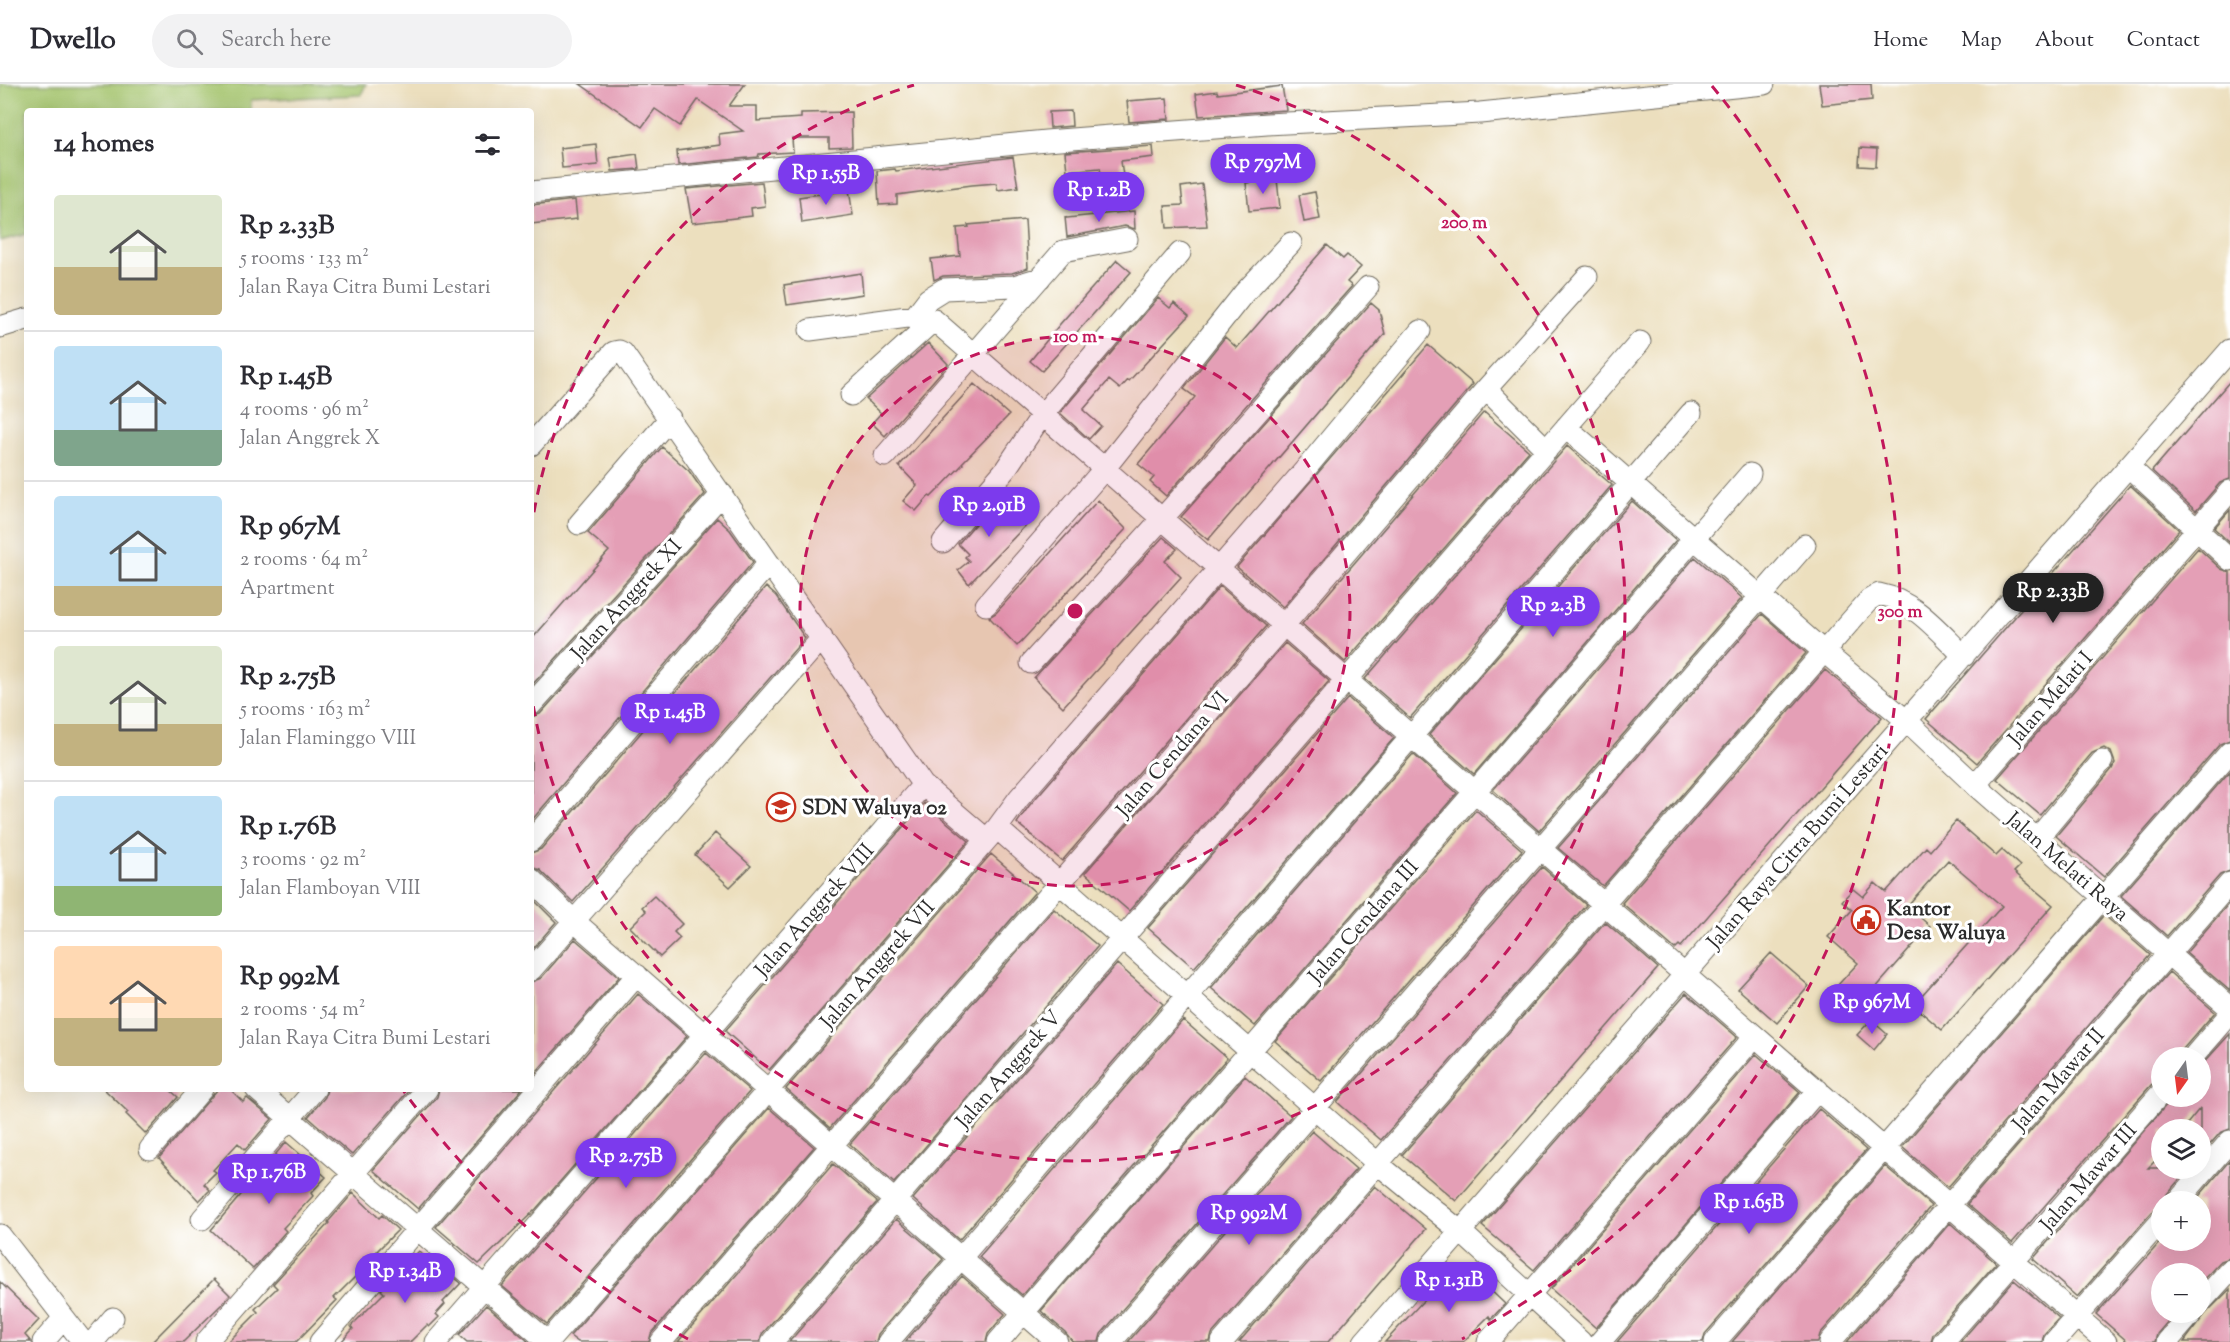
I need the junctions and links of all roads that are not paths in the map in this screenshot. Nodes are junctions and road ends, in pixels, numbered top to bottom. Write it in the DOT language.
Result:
graph roads {
  1 [pos="1764,84"];
  2 [pos="534,192"];
  3 [pos="1127,239"];
  4 [pos="1291,243"];
  5 [pos="1180,253"];
  6 [pos="1587,277"];
  7 [pos="1040,278"];
  8 [pos="1368,287"];
  9 [pos="925,318"];
  10 [pos="24,320"];
  11 [pos="0,327"];
  12 [pos="810,330"];
  13 [pos="1420,331"];
  14 [pos="1640,342"];
  15 [pos="2230,350"];
  16 [pos="974,355"];
  17 [pos="1486,389"];
  18 [pos="851,395"];
  19 [pos="1691,413"];
  20 [pos="1042,415"];
  21 [pos="670,418"];
  22 [pos="1566,427"];
  23 [pos="534,442"];
  24 [pos="1546,450"];
  25 [pos="885,456"];
  26 [pos="2129,467"];
  27 [pos="1105,468"];
  28 [pos="1750,474"];
  29 [pos="1631,483"];
  30 [pos="2230,491"];
  31 [pos="722,494"];
  32 [pos="1161,517"];
  33 [pos="579,524"];
  34 [pos="2196,530"];
  35 [pos="1694,538"];
  36 [pos="943,542"];
  37 [pos="1805,545"];
  38 [pos="2230,560"];
  39 [pos="769,563"];
  40 [pos="1218,568"];
  41 [pos="1760,596"];
  42 [pos="986,605"];
  43 [pos="1284,625"];
  44 [pos="822,638"];
  45 [pos="1823,651"];
  46 [pos="1964,656"];
  47 [pos="1031,663"];
  48 [pos="1347,680"];
  49 [pos="534,702"];
  50 [pos="1907,721"];
  51 [pos="1412,736"];
  52 [pos="2230,752"];
  53 [pos="2102,761"];
  54 [pos="923,785"];
  55 [pos="1975,785"];
  56 [pos="1475,792"];
  57 [pos="992,833"];
  58 [pos="534,837"];
  59 [pos="2037,839"];
  60 [pos="1540,848"];
  61 [pos="534,882"];
  62 [pos="2230,883"];
  63 [pos="1060,884"];
  64 [pos="2104,898"];
  65 [pos="1604,903"];
  66 [pos="574,921"];
  67 [pos="1122,938"];
  68 [pos="2168,953"];
  69 [pos="534,967"];
  70 [pos="637,975"];
  71 [pos="1683,975"];
  72 [pos="1187,996"];
  73 [pos="2230,1008"];
  74 [pos="2230,1014"];
  75 [pos="705,1035"];
  76 [pos="1755,1036"];
  77 [pos="2202,1047"];
  78 [pos="1250,1051"];
  79 [pos="768,1090"];
  80 [pos="1818,1090"];
  81 [pos="199,1092"];
  82 [pos="259,1092"];
  83 [pos="312,1092"];
  84 [pos="424,1092"];
  85 [pos="2151,1105"];
  86 [pos="1315,1108"];
  87 [pos="289,1118"];
  88 [pos="2230,1141"];
  89 [pos="832,1146"];
  90 [pos="1884,1148"];
  91 [pos="150,1149"];
  92 [pos="1377,1163"];
  93 [pos="353,1173"];
  94 [pos="2187,1191"];
  95 [pos="895,1200"];
  96 [pos="1949,1205"];
  97 [pos="202,1219"];
  98 [pos="417,1229"];
  99 [pos="1461,1232"];
  100 [pos="2151,1232"];
  101 [pos="4,1249"];
  102 [pos="961,1258"];
  103 [pos="2014,1261"];
  104 [pos="2230,1270"];
  105 [pos="484,1287"];
  106 [pos="2211,1292"];
  107 [pos="1528,1296"];
  108 [pos="1024,1313"];
  109 [pos="2077,1316"];
  110 [pos="64,1318"];
  111 [pos="113,1318"];
  112 [pos="2183,1323"];
  113 [pos="43,1342"];
  114 [pos="83,1342"];
  115 [pos="93,1342"];
  116 [pos="206,1342"];
  117 [pos="320,1342"];
  118 [pos="436,1342"];
  119 [pos="548,1342"];
  120 [pos="661,1342"];
  121 [pos="772,1342"];
  122 [pos="888,1342"];
  123 [pos="998,1342"];
  124 [pos="1057,1342"];
  125 [pos="1111,1342"];
  126 [pos="1222,1342"];
  127 [pos="1364,1342"];
  128 [pos="1488,1342"];
  129 [pos="1581,1342"];
  130 [pos="1600,1342"];
  131 [pos="1715,1342"];
  132 [pos="1830,1342"];
  133 [pos="1943,1342"];
  134 [pos="2055,1342"];
  135 [pos="2106,1342"];
  136 [pos="2167,1342"];
  1 -- 2 [label="street"];
  3 -- 7 [label="street"];
  4 -- 27 [label="street"];
  5 -- 20 [label="street"];
  6 -- 17 [label="street, Jalan Cendana VI"];
  7 -- 9 [label="street"];
  7 -- 16 [label="street"];
  8 -- 32 [label="street"];
  9 -- 12 [label="street"];
  9 -- 16 [label="street"];
  9 -- 18 [label="street"];
  10 -- 11 [label="street"];
  13 -- 40 [label="street, Jalan Anggrek VII"];
  14 -- 22 [label="street, Jalan Anggrek V"];
  15 -- 26 [label="street, Jalan Raya Citra Bumi Lestari"];
  16 -- 20 [label="street"];
  16 -- 25 [label="street"];
  17 -- 24 [label="street"];
  17 -- 43 [label="street, Jalan Cendana VI"];
  19 -- 29 [label="street"];
  20 -- 27 [label="street"];
  20 -- 36 [label="street"];
  21 -- 23 [label="street"];
  21 -- 31 [label="street"];
  21 -- 33 [label="street"];
  22 -- 24 [label="street, Jalan Anggrek V"];
  22 -- 29 [label="street, Jalan Melati Raya"];
  24 -- 48 [label="street, Jalan Anggrek V"];
  26 -- 34 [label="street"];
  26 -- 46 [label="street, Jalan Raya Citra Bumi Lestari"];
  27 -- 32 [label="street"];
  27 -- 42 [label="street"];
  28 -- 35 [label="street, Jalan Cendana III"];
  29 -- 35 [label="street, Jalan Melati Raya"];
  29 -- 51 [label="street"];
  30 -- 34 [label="street, Jalan Melati I"];
  31 -- 39 [label="street"];
  31 -- 49 [label="street, Jalan Anggrek XI"];
  32 -- 40 [label="street"];
  32 -- 47 [label="street"];
  34 -- 38 [label="street"];
  34 -- 55 [label="street, Jalan Melati I"];
  35 -- 41 [label="street, Jalan Melati Raya"];
  35 -- 56 [label="street, Jalan Cendana III"];
  37 -- 41 [label="street"];
  39 -- 44 [label="street"];
  39 -- 58 [label="street"];
  40 -- 43 [label="street"];
  40 -- 57 [label="street, Jalan Anggrek VII"];
  41 -- 45 [label="street, Jalan Melati Raya"];
  41 -- 60 [label="street"];
  43 -- 48 [label="street"];
  43 -- 63 [label="street, Jalan Cendana VI"];
  44 -- 54 [label="street"];
  44 -- 66 [label="street"];
  45 -- 46 [label="street"];
  45 -- 50 [label="street, Jalan Melati Raya"];
  45 -- 65 [label="street"];
  46 -- 50 [label="street, Jalan Raya Citra Bumi Lestari"];
  48 -- 51 [label="street"];
  48 -- 67 [label="street, Jalan Anggrek V"];
  50 -- 55 [label="street, Jalan Melati Raya"];
  50 -- 71 [label="street, Jalan Raya Citra Bumi Lestari"];
  51 -- 56 [label="street"];
  51 -- 72 [label="street"];
  52 -- 64 [label="street"];
  53 -- 59 [label="street"];
  54 -- 57 [label="street"];
  54 -- 75 [label="street, Jalan Anggrek VIII"];
  55 -- 59 [label="street, Jalan Melati Raya"];
  56 -- 60 [label="street"];
  56 -- 78 [label="street, Jalan Cendana III"];
  57 -- 63 [label="street"];
  57 -- 79 [label="street, Jalan Anggrek VII"];
  59 -- 64 [label="street, Jalan Melati Raya"];
  60 -- 65 [label="street"];
  60 -- 86 [label="street"];
  61 -- 66 [label="street"];
  62 -- 68 [label="street, Jalan Mawar II"];
  63 -- 67 [label="street"];
  63 -- 89 [label="street, Jalan Cendana VI"];
  64 -- 68 [label="street, Jalan Melati Raya"];
  64 -- 90 [label="street"];
  65 -- 71 [label="street"];
  65 -- 92 [label="street"];
  66 -- 69 [label="street"];
  66 -- 70 [label="street"];
  67 -- 72 [label="street"];
  67 -- 95 [label="street, Jalan Anggrek V"];
  68 -- 73 [label="street, Jalan Melati Raya"];
  68 -- 96 [label="street, Jalan Mawar II"];
  70 -- 75 [label="street"];
  70 -- 98 [label="street"];
  71 -- 76 [label="street"];
  71 -- 99 [label="street, Jalan Raya Citra Bumi Lestari"];
  72 -- 78 [label="street"];
  72 -- 102 [label="street"];
  74 -- 77 [label="street"];
  75 -- 79 [label="street"];
  75 -- 105 [label="street, Jalan Anggrek VIII"];
  76 -- 80 [label="street"];
  76 -- 107 [label="street"];
  78 -- 86 [label="street"];
  78 -- 108 [label="street, Jalan Cendana III"];
  79 -- 89 [label="street"];
  79 -- 119 [label="street, Jalan Anggrek VII"];
  80 -- 90 [label="street"];
  80 -- 130 [label="street"];
  81 -- 91 [label="street"];
  82 -- 87 [label="street"];
  83 -- 87 [label="street"];
  84 -- 93 [label="street"];
  85 -- 103 [label="street, Jalan Mawar III"];
  86 -- 92 [label="street"];
  86 -- 125 [label="street"];
  87 -- 93 [label="street"];
  87 -- 97 [label="street"];
  88 -- 94 [label="street"];
  89 -- 95 [label="street"];
  89 -- 120 [label="street, Jalan Cendana VI"];
  90 -- 96 [label="street"];
  90 -- 131 [label="street"];
  92 -- 99 [label="street"];
  92 -- 126 [label="street"];
  93 -- 98 [label="street"];
  93 -- 116 [label="street"];
  95 -- 102 [label="street"];
  95 -- 121 [label="street, Jalan Anggrek V"];
  96 -- 103 [label="street"];
  96 -- 132 [label="street, Jalan Mawar II"];
  98 -- 105 [label="street"];
  98 -- 117 [label="street"];
  99 -- 107 [label="street"];
  99 -- 127 [label="street, Jalan Raya Citra Bumi Lestari"];
  100 -- 109 [label="street"];
  101 -- 110 [label="street"];
  102 -- 108 [label="street"];
  102 -- 122 [label="street"];
  103 -- 109 [label="street"];
  103 -- 133 [label="street, Jalan Mawar III"];
  104 -- 106 [label="street"];
  105 -- 118 [label="street, Jalan Anggrek VIII"];
  105 -- 119 [label="street"];
  107 -- 128 [label="street"];
  107 -- 129 [label="street"];
  108 -- 123 [label="street, Jalan Cendana III"];
  108 -- 124 [label="street"];
  109 -- 134 [label="street"];
  109 -- 135 [label="street"];
  110 -- 113 [label="street"];
  110 -- 114 [label="street"];
  111 -- 115 [label="street"];
  112 -- 136 [label="street"];
}
